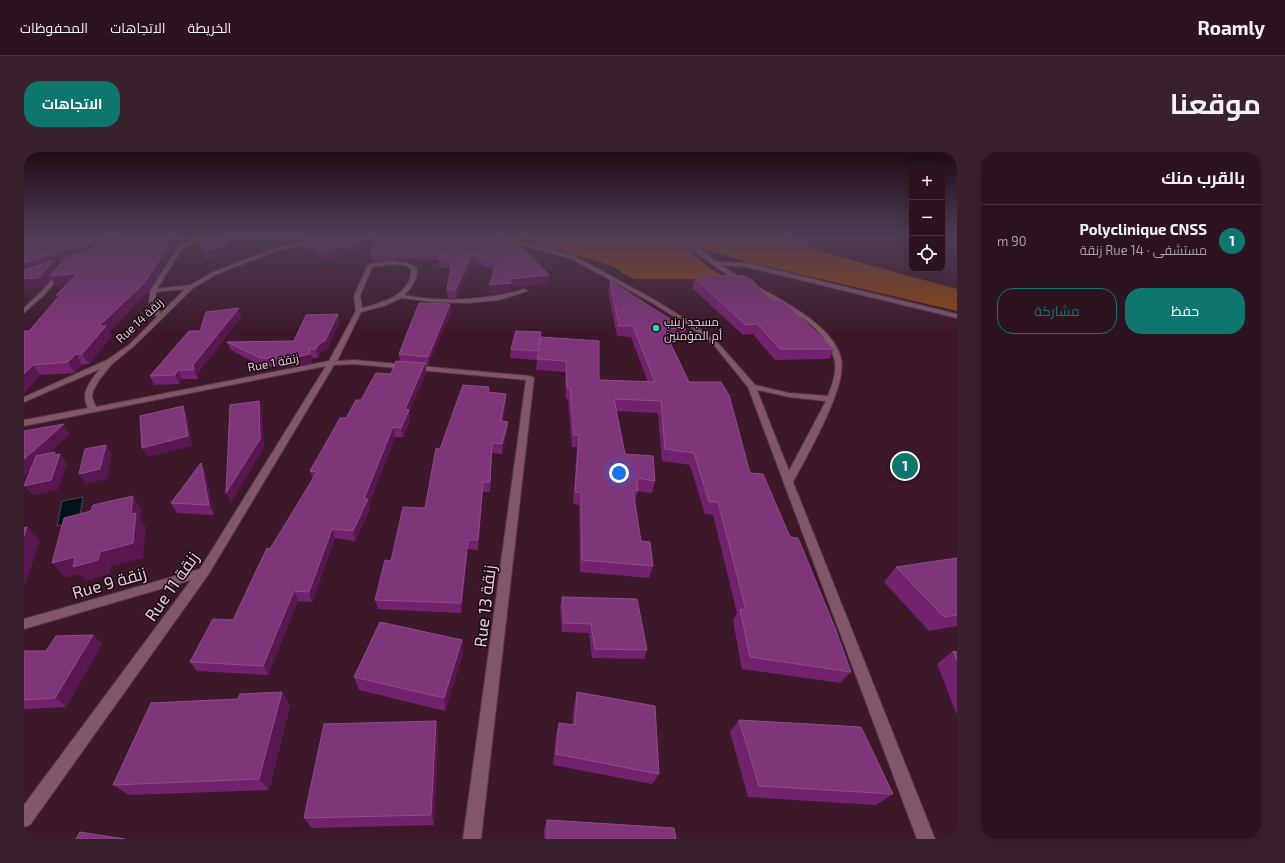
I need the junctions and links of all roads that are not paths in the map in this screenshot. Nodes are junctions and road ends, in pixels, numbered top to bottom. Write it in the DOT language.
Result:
graph roads {
  1 [pos="64,268"];
  2 [pos="167,268"];
  3 [pos="227,268"];
  4 [pos="369,268"];
  5 [pos="414,268"];
  6 [pos="592,268"];
  7 [pos="721,268"];
  8 [pos="760,268"];
  9 [pos="192,287"];
  10 [pos="153,291"];
  11 [pos="525,292"];
  12 [pos="400,296"];
  13 [pos="24,311"];
  14 [pos="359,311"];
  15 [pos="160,316"];
  16 [pos="957,316"];
  17 [pos="110,362"];
  18 [pos="332,363"];
  19 [pos="530,378"];
  20 [pos="752,387"];
  21 [pos="831,399"];
  22 [pos="24,400"];
  23 [pos="93,410"];
  24 [pos="24,423"];
  25 [pos="789,481"];
  26 [pos="204,572"];
  27 [pos="24,624"];
  28 [pos="24,819"];
  29 [pos="472,839"];
  30 [pos="926,839"];
  1 -- 13 [label="street"];
  2 -- 10 [label="street"];
  3 -- 9 [label="street, Rue 14 زنقة"];
  4 -- 14 [label="street"];
  5 -- 12 [label="street"];
  6 -- 20 [label="street"];
  7 -- 21 [label="street"];
  8 -- 16 [label="street"];
  9 -- 10 [label="street"];
  9 -- 15 [label="street, Rue 14 زنقة"];
  10 -- 15 [label="street"];
  11 -- 12 [label="street"];
  12 -- 14 [label="street"];
  14 -- 18 [label="street, Rue 11 زنقة"];
  15 -- 17 [label="street, Rue 14 زنقة"];
  17 -- 22 [label="street, Rue 14 زنقة"];
  17 -- 23 [label="street, Rue 14 زنقة"];
  18 -- 19 [label="street, Rue 1 زنقة"];
  18 -- 23 [label="street, Rue 1 زنقة"];
  18 -- 26 [label="street, Rue 11 زنقة"];
  19 -- 29 [label="street, Rue 13 زنقة"];
  20 -- 21 [label="street"];
  20 -- 25 [label="street"];
  21 -- 25 [label="street"];
  23 -- 24 [label="street, Rue 1 زنقة"];
  25 -- 30 [label="street"];
  26 -- 27 [label="street, Rue 9 زنقة"];
  26 -- 28 [label="street, Rue 11 زنقة"];
}
